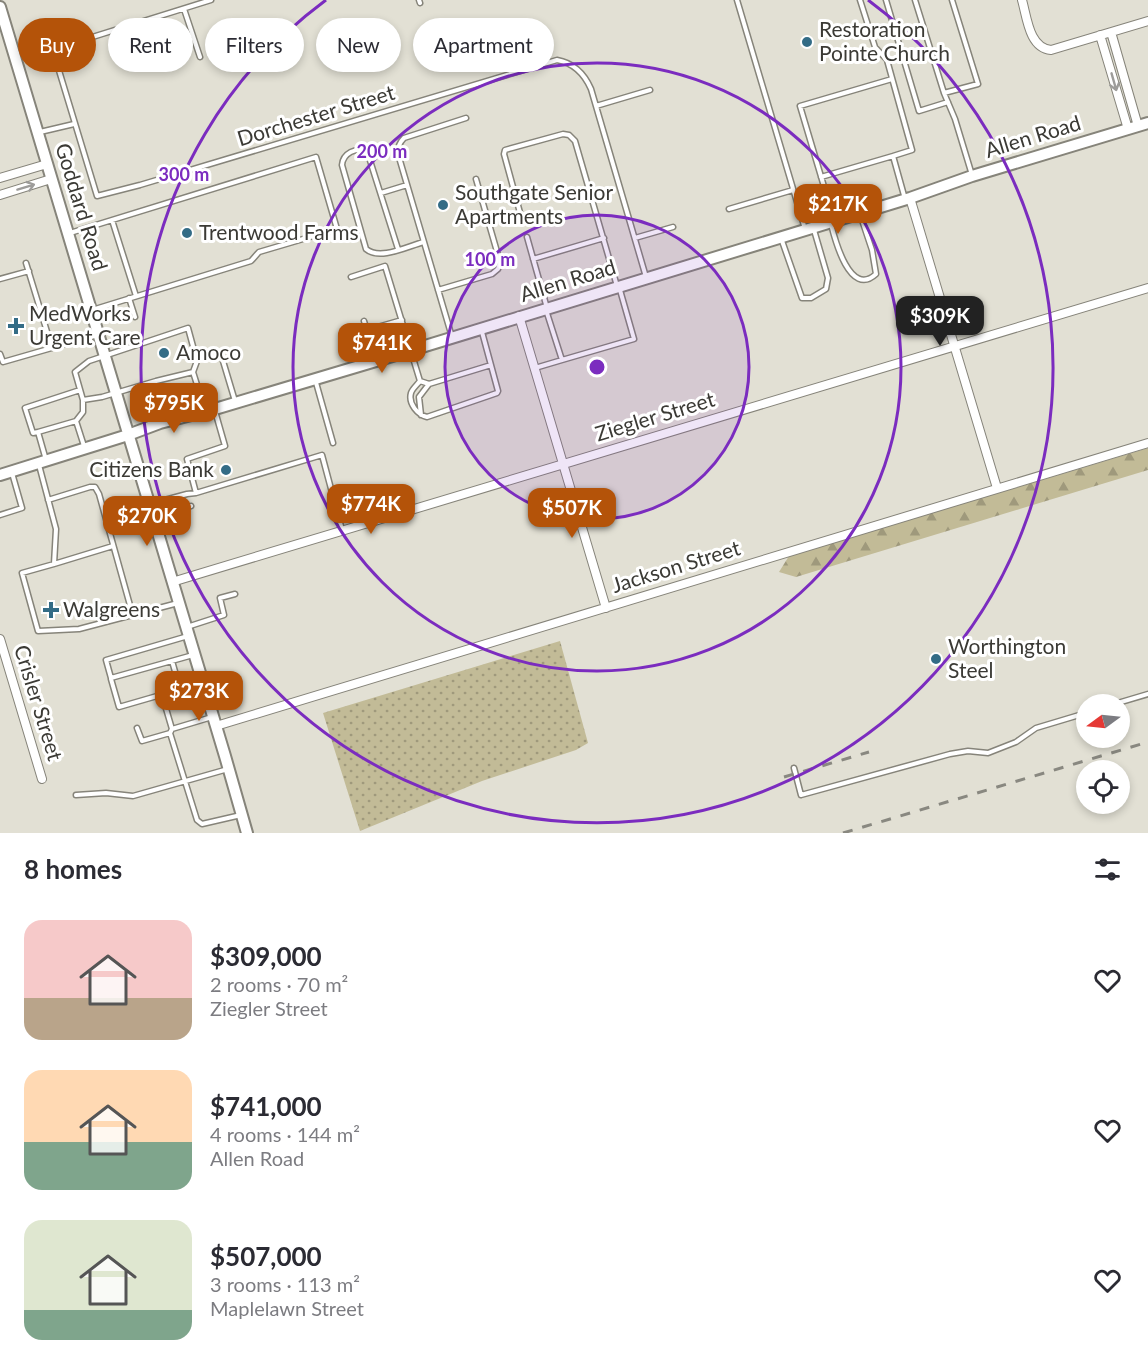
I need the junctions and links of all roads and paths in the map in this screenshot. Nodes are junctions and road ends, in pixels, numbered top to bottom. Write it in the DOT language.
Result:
graph roads {
  1 [pos="211,0"];
  2 [pos="737,0"];
  3 [pos="860,0"];
  4 [pos="886,0"];
  5 [pos="915,0"];
  6 [pos="952,0"];
  7 [pos="1022,0"];
  8 [pos="0,7"];
  9 [pos="184,9"];
  10 [pos="1148,21"];
  11 [pos="1111,32"];
  12 [pos="1100,35"];
  13 [pos="200,57"];
  14 [pos="892,79"];
  15 [pos="651,90"];
  16 [pos="944,93"];
  17 [pos="948,102"];
  18 [pos="596,106"];
  19 [pos="466,118"];
  20 [pos="74,124"];
  21 [pos="1138,126"];
  22 [pos="38,133"];
  23 [pos="893,156"];
  24 [pos="47,164"];
  25 [pos="972,176"];
  26 [pos="821,177"];
  27 [pos="0,178"];
  28 [pos="51,179"];
  29 [pos="476,179"];
  30 [pos="407,185"];
  31 [pos="793,190"];
  32 [pos="381,193"];
  33 [pos="0,195"];
  34 [pos="908,199"];
  35 [pos="729,209"];
  36 [pos="860,213"];
  37 [pos="112,220"];
  38 [pos="522,220"];
  39 [pos="832,222"];
  40 [pos="673,227"];
  41 [pos="809,229"];
  42 [pos="68,233"];
  43 [pos="527,237"];
  44 [pos="780,237"];
  45 [pos="604,238"];
  46 [pos="635,238"];
  47 [pos="424,242"];
  48 [pos="398,249"];
  49 [pos="533,259"];
  50 [pos="27,263"];
  51 [pos="29,271"];
  52 [pos="351,277"];
  53 [pos="647,278"];
  54 [pos="0,279"];
  55 [pos="618,286"];
  56 [pos="1148,288"];
  57 [pos="438,290"];
  58 [pos="136,296"];
  59 [pos="129,298"];
  60 [pos="546,308"];
  61 [pos="91,310"];
  62 [pos="519,316"];
  63 [pos="135,317"];
  64 [pos="402,320"];
  65 [pos="364,321"];
  66 [pos="481,328"];
  67 [pos="367,330"];
  68 [pos="98,335"];
  69 [pos="452,337"];
  70 [pos="953,346"];
  71 [pos="52,348"];
  72 [pos="412,350"];
  73 [pos="0,354"];
  74 [pos="105,355"];
  75 [pos="562,360"];
  76 [pos="223,361"];
  77 [pos="376,361"];
  78 [pos="491,366"];
  79 [pos="535,368"];
  80 [pos="193,372"];
  81 [pos="315,378"];
  82 [pos="156,381"];
  83 [pos="420,381"];
  84 [pos="429,384"];
  85 [pos="80,390"];
  86 [pos="116,392"];
  87 [pos="83,400"];
  88 [pos="235,403"];
  89 [pos="210,410"];
  90 [pos="421,416"];
  91 [pos="76,421"];
  92 [pos="167,421"];
  93 [pos="38,432"];
  94 [pos="128,435"];
  95 [pos="333,443"];
  96 [pos="1148,444"];
  97 [pos="84,449"];
  98 [pos="42,462"];
  99 [pos="563,464"];
  100 [pos="12,471"];
  101 [pos="0,475"];
  102 [pos="997,488"];
  103 [pos="196,493"];
  104 [pos="48,500"];
  105 [pos="149,504"];
  106 [pos="191,506"];
  107 [pos="0,515"];
  108 [pos="154,519"];
  109 [pos="342,531"];
  110 [pos="114,546"];
  111 [pos="54,564"];
  112 [pos="172,582"];
  113 [pos="235,594"];
  114 [pos="179,603"];
  115 [pos="606,608"];
  116 [pos="133,616"];
  117 [pos="187,632"];
  118 [pos="0,639"];
  119 [pos="194,655"];
  120 [pos="172,661"];
  121 [pos="111,678"];
  122 [pos="202,682"];
  123 [pos="181,689"];
  124 [pos="1148,694"];
  125 [pos="162,695"];
  126 [pos="1130,699"];
  127 [pos="1076,715"];
  128 [pos="214,722"];
  129 [pos="137,728"];
  130 [pos="171,731"];
  131 [pos="229,768"];
  132 [pos="794,768"];
  133 [pos="42,779"];
  134 [pos="184,782"];
  135 [pos="76,795"];
  136 [pos="242,815"];
  137 [pos="247,833"];
  1 -- 9 [label="lane"];
  2 -- 31 [label="lane"];
  3 -- 14 [label="lane"];
  4 -- 17 [label="lane"];
  5 -- 16 [label="lane"];
  6 -- 16 [label="lane"];
  7 -- 12 [label="street"];
  8 -- 22 [label="main road, Goddard Road"];
  9 -- 13 [label="lane"];
  9 -- 20 [label="lane, Dorchester Street"];
  10 -- 11 [label="street"];
  11 -- 12 [label="street"];
  11 -- 21 [label="street"];
  12 -- 21 [label="street, one-way"];
  14 -- 23 [label="lane"];
  14 -- 26 [label="lane"];
  15 -- 18 [label="lane"];
  16 -- 17 [label="lane"];
  17 -- 25 [label="lane"];
  18 -- 20 [label="lane, Dorchester Street"];
  18 -- 46 [label="lane, Dorchester Street"];
  19 -- 30 [label="lane"];
  20 -- 22 [label="lane"];
  21 -- 25 [label="main road, Allen Road"];
  22 -- 24 [label="main road, Goddard Road"];
  23 -- 26 [label="lane"];
  23 -- 34 [label="lane"];
  24 -- 27 [label="street"];
  24 -- 28 [label="main road, Goddard Road"];
  25 -- 34 [label="main road, Allen Road"];
  26 -- 39 [label="lane"];
  33 -- 28 [label="street, one-way"];
  28 -- 42 [label="main road, Goddard Road"];
  29 -- 57 [label="lane"];
  30 -- 32 [label="lane"];
  30 -- 47 [label="lane"];
  31 -- 35 [label="lane"];
  31 -- 41 [label="lane"];
  32 -- 48 [label="lane"];
  32 -- 48 [label="lane"];
  34 -- 36 [label="main road, Allen Road"];
  34 -- 70 [label="street"];
  36 -- 39 [label="main road, Allen Road"];
  36 -- 39 [label="lane"];
  37 -- 42 [label="lane"];
  37 -- 58 [label="lane"];
  37 -- 58 [label="lane"];
  38 -- 45 [label="lane"];
  39 -- 41 [label="main road, Allen Road"];
  40 -- 46 [label="lane"];
  41 -- 44 [label="main road, Allen Road"];
  41 -- 44 [label="lane"];
  42 -- 61 [label="main road, Goddard Road"];
  43 -- 49 [label="lane"];
  44 -- 53 [label="main road, Allen Road"];
  45 -- 49 [label="lane"];
  45 -- 55 [label="lane"];
  46 -- 53 [label="lane, Dorchester Street"];
  47 -- 48 [label="lane"];
  47 -- 57 [label="lane"];
  49 -- 60 [label="lane"];
  50 -- 51 [label="lane"];
  51 -- 54 [label="lane"];
  51 -- 71 [label="lane"];
  52 -- 64 [label="lane"];
  53 -- 55 [label="main road, Allen Road"];
  55 -- 60 [label="main road, Allen Road"];
  55 -- 75 [label="lane"];
  56 -- 70 [label="street, Ziegler Street"];
  57 -- 69 [label="lane"];
  58 -- 59 [label="lane"];
  59 -- 61 [label="lane"];
  59 -- 63 [label="lane"];
  60 -- 62 [label="main road, Allen Road"];
  60 -- 75 [label="lane"];
  61 -- 68 [label="main road, Goddard Road"];
  62 -- 66 [label="main road, Allen Road"];
  62 -- 79 [label="street"];
  64 -- 67 [label="lane"];
  64 -- 72 [label="lane"];
  65 -- 67 [label="lane"];
  66 -- 69 [label="main road, Allen Road"];
  66 -- 78 [label="lane"];
  67 -- 77 [label="lane"];
  68 -- 71 [label="lane"];
  68 -- 74 [label="main road, Goddard Road"];
  69 -- 72 [label="main road, Allen Road"];
  70 -- 99 [label="street, Ziegler Street"];
  70 -- 102 [label="street"];
  71 -- 73 [label="lane"];
  72 -- 77 [label="main road, Allen Road"];
  72 -- 83 [label="lane"];
  74 -- 80 [label="lane"];
  74 -- 85 [label="lane"];
  74 -- 86 [label="main road, Goddard Road"];
  75 -- 79 [label="lane"];
  76 -- 88 [label="lane"];
  77 -- 81 [label="main road, Allen Road"];
  78 -- 84 [label="lane"];
  78 -- 90 [label="lane"];
  79 -- 99 [label="street"];
  80 -- 82 [label="lane"];
  80 -- 89 [label="lane"];
  81 -- 88 [label="main road, Allen Road"];
  81 -- 95 [label="lane"];
  82 -- 86 [label="lane"];
  82 -- 92 [label="lane"];
  83 -- 84 [label="lane"];
  83 -- 90 [label="lane"];
  84 -- 90 [label="lane"];
  85 -- 87 [label="lane"];
  85 -- 93 [label="lane"];
  86 -- 87 [label="lane"];
  86 -- 94 [label="main road, Goddard Road"];
  87 -- 91 [label="lane"];
  88 -- 89 [label="main road, Allen Road"];
  89 -- 92 [label="main road, Allen Road"];
  89 -- 103 [label="lane"];
  91 -- 93 [label="lane"];
  91 -- 97 [label="lane"];
  92 -- 94 [label="main road, Allen Road"];
  93 -- 98 [label="lane"];
  94 -- 97 [label="main road, Allen Road"];
  94 -- 105 [label="main road, Goddard Road"];
  96 -- 102 [label="street, Jackson Street"];
  97 -- 98 [label="main road, Allen Road"];
  98 -- 100 [label="main road, Allen Road"];
  98 -- 104 [label="lane"];
  99 -- 109 [label="street, Ziegler Street"];
  99 -- 115 [label="street"];
  100 -- 101 [label="main road, Allen Road"];
  100 -- 107 [label="lane"];
  102 -- 115 [label="street, Jackson Street"];
  103 -- 105 [label="lane"];
  103 -- 109 [label="lane"];
  104 -- 110 [label="lane"];
  104 -- 111 [label="lane"];
  105 -- 108 [label="main road, Goddard Road"];
  106 -- 108 [label="lane"];
  108 -- 112 [label="main road, Goddard Road"];
  109 -- 112 [label="street, Ziegler Street"];
  110 -- 111 [label="lane"];
  110 -- 116 [label="lane"];
  111 -- 116 [label="lane"];
  112 -- 114 [label="main road, Goddard Road"];
  113 -- 117 [label="lane"];
  114 -- 116 [label="lane"];
  114 -- 117 [label="main road, Goddard Road"];
  115 -- 128 [label="street, Jackson Street"];
  117 -- 119 [label="main road, Goddard Road"];
  117 -- 121 [label="lane"];
  118 -- 133 [label="street, Crisler Street"];
  119 -- 120 [label="lane"];
  119 -- 122 [label="main road, Goddard Road"];
  120 -- 121 [label="lane"];
  120 -- 123 [label="lane"];
  121 -- 125 [label="lane"];
  122 -- 123 [label="lane"];
  122 -- 128 [label="main road, Goddard Road"];
  123 -- 125 [label="lane"];
  124 -- 126 [label="lane"];
  125 -- 130 [label="lane"];
  127 -- 132 [label="lane"];
  128 -- 130 [label="lane"];
  128 -- 131 [label="main road, Goddard Road"];
  129 -- 130 [label="lane"];
  130 -- 134 [label="lane"];
  131 -- 134 [label="lane"];
  131 -- 136 [label="main road, Goddard Road"];
  134 -- 135 [label="lane"];
  134 -- 136 [label="lane"];
  136 -- 137 [label="main road, Goddard Road"];
}
